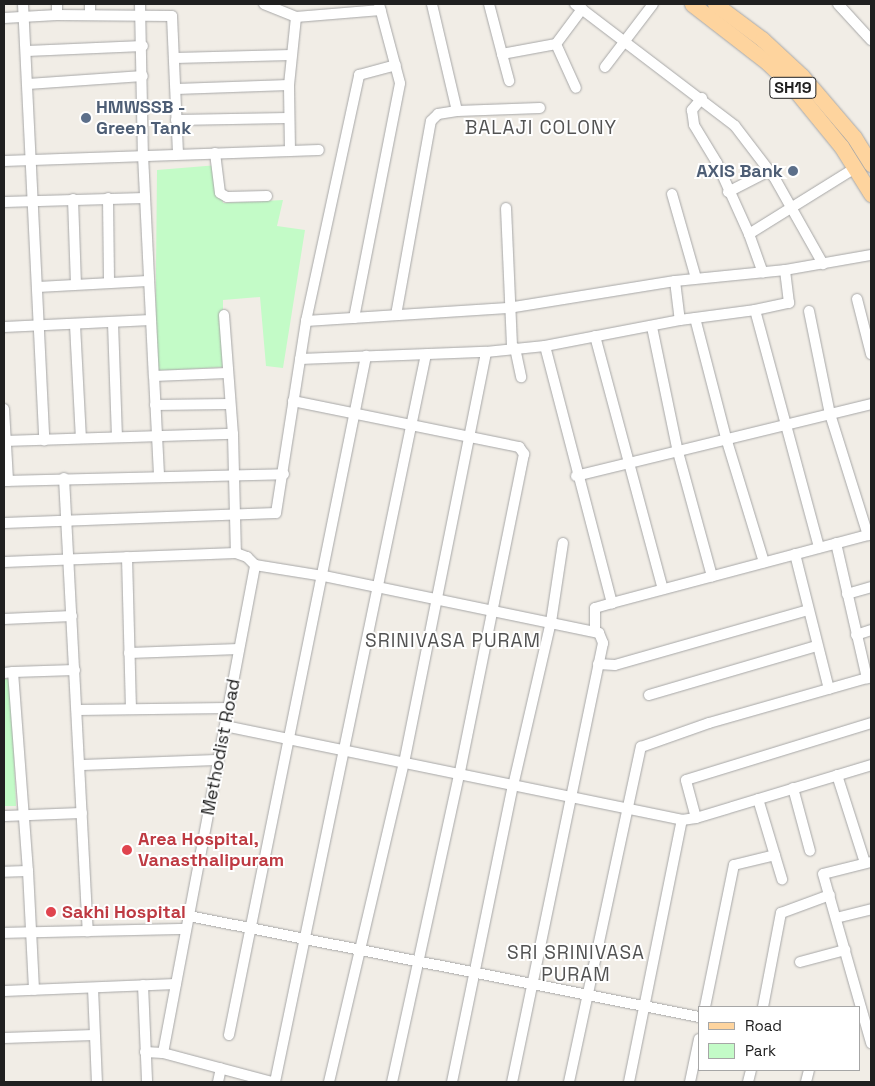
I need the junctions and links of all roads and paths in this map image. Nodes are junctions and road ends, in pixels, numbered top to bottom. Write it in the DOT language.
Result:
graph roads {
  1 [pos="23,4"];
  2 [pos="57,4"];
  3 [pos="264,4"];
  4 [pos="432,4"];
  5 [pos="489,4"];
  6 [pos="653,4"];
  7 [pos="692,4"];
  8 [pos="715,4"];
  9 [pos="838,4"];
  10 [pos="578,6"];
  11 [pos="380,7"];
  12 [pos="90,9"];
  13 [pos="140,9"];
  14 [pos="350,9"];
  15 [pos="57,15"];
  16 [pos="296,17"];
  17 [pos="4,18"];
  18 [pos="24,18"];
  19 [pos="871,20"];
  20 [pos="864,30"];
  21 [pos="626,40"];
  22 [pos="871,40"];
  23 [pos="556,44"];
  24 [pos="143,46"];
  25 [pos="27,51"];
  26 [pos="502,54"];
  27 [pos="291,55"];
  28 [pos="176,58"];
  29 [pos="396,65"];
  30 [pos="605,67"];
  31 [pos="144,76"];
  32 [pos="509,81"];
  33 [pos="28,84"];
  34 [pos="289,85"];
  35 [pos="576,88"];
  36 [pos="176,89"];
  37 [pos="702,98"];
  38 [pos="540,108"];
  39 [pos="457,112"];
  40 [pos="288,118"];
  41 [pos="176,120"];
  42 [pos="319,150"];
  43 [pos="290,151"];
  44 [pos="216,153"];
  45 [pos="178,154"];
  46 [pos="143,155"];
  47 [pos="32,160"];
  48 [pos="4,161"];
  49 [pos="871,164"];
  50 [pos="856,168"];
  51 [pos="769,171"];
  52 [pos="728,192"];
  53 [pos="672,194"];
  54 [pos="871,194"];
  55 [pos="267,196"];
  56 [pos="108,198"];
  57 [pos="145,198"];
  58 [pos="73,199"];
  59 [pos="4,202"];
  60 [pos="33,202"];
  61 [pos="792,206"];
  62 [pos="506,208"];
  63 [pos="750,234"];
  64 [pos="871,255"];
  65 [pos="823,264"];
  66 [pos="785,270"];
  67 [pos="763,273"];
  68 [pos="696,278"];
  69 [pos="148,281"];
  70 [pos="675,281"];
  71 [pos="109,283"];
  72 [pos="76,284"];
  73 [pos="38,287"];
  74 [pos="857,299"];
  75 [pos="508,308"];
  76 [pos="755,310"];
  77 [pos="809,311"];
  78 [pos="224,315"];
  79 [pos="396,315"];
  80 [pos="354,318"];
  81 [pos="695,318"];
  82 [pos="151,320"];
  83 [pos="680,320"];
  84 [pos="306,321"];
  85 [pos="113,323"];
  86 [pos="75,325"];
  87 [pos="38,326"];
  88 [pos="4,327"];
  89 [pos="652,327"];
  90 [pos="595,336"];
  91 [pos="545,346"];
  92 [pos="513,348"];
  93 [pos="486,352"];
  94 [pos="426,354"];
  95 [pos="871,354"];
  96 [pos="366,356"];
  97 [pos="300,358"];
  98 [pos="227,373"];
  99 [pos="154,376"];
  100 [pos="521,377"];
  101 [pos="294,401"];
  102 [pos="229,404"];
  103 [pos="871,404"];
  104 [pos="156,405"];
  105 [pos="4,409"];
  106 [pos="355,414"];
  107 [pos="830,414"];
  108 [pos="410,425"];
  109 [pos="784,426"];
  110 [pos="233,434"];
  111 [pos="157,436"];
  112 [pos="117,437"];
  113 [pos="467,437"];
  114 [pos="81,438"];
  115 [pos="726,438"];
  116 [pos="44,440"];
  117 [pos="4,441"];
  118 [pos="678,452"];
  119 [pos="627,464"];
  120 [pos="284,474"];
  121 [pos="159,475"];
  122 [pos="234,475"];
  123 [pos="576,476"];
  124 [pos="64,478"];
  125 [pos="6,481"];
  126 [pos="235,514"];
  127 [pos="68,521"];
  128 [pos="4,524"];
  129 [pos="870,534"];
  130 [pos="563,543"];
  131 [pos="836,543"];
  132 [pos="819,548"];
  133 [pos="236,553"];
  134 [pos="795,554"];
  135 [pos="127,557"];
  136 [pos="69,559"];
  137 [pos="4,562"];
  138 [pos="764,562"];
  139 [pos="255,566"];
  140 [pos="324,576"];
  141 [pos="712,576"];
  142 [pos="871,587"];
  143 [pos="376,588"];
  144 [pos="663,589"];
  145 [pos="847,594"];
  146 [pos="438,600"];
  147 [pos="612,603"];
  148 [pos="491,610"];
  149 [pos="808,610"];
  150 [pos="72,616"];
  151 [pos="4,619"];
  152 [pos="551,622"];
  153 [pos="595,630"];
  154 [pos="871,630"];
  155 [pos="856,635"];
  156 [pos="817,646"];
  157 [pos="239,649"];
  158 [pos="129,653"];
  159 [pos="598,664"];
  160 [pos="75,670"];
  161 [pos="8,672"];
  162 [pos="869,677"];
  163 [pos="829,689"];
  164 [pos="648,696"];
  165 [pos="228,708"];
  166 [pos="131,709"];
  167 [pos="77,710"];
  168 [pos="871,723"];
  169 [pos="224,726"];
  170 [pos="291,740"];
  171 [pos="344,751"];
  172 [pos="218,760"];
  173 [pos="404,763"];
  174 [pos="81,765"];
  175 [pos="871,765"];
  176 [pos="459,775"];
  177 [pos="837,775"];
  178 [pos="513,786"];
  179 [pos="793,788"];
  180 [pos="570,798"];
  181 [pos="758,800"];
  182 [pos="627,809"];
  183 [pos="82,813"];
  184 [pos="24,815"];
  185 [pos="4,816"];
  186 [pos="696,818"];
  187 [pos="682,820"];
  188 [pos="810,851"];
  189 [pos="775,855"];
  190 [pos="868,863"];
  191 [pos="28,871"];
  192 [pos="4,872"];
  193 [pos="782,879"];
  194 [pos="830,895"];
  195 [pos="871,909"];
  196 [pos="189,916"];
  197 [pos="836,918"];
  198 [pos="250,927"];
  199 [pos="186,929"];
  200 [pos="88,931"];
  201 [pos="31,932"];
  202 [pos="4,933"];
  203 [pos="307,940"];
  204 [pos="362,950"];
  205 [pos="845,950"];
  206 [pos="419,962"];
  207 [pos="800,962"];
  208 [pos="476,974"];
  209 [pos="176,984"];
  210 [pos="532,984"];
  211 [pos="143,985"];
  212 [pos="93,988"];
  213 [pos="34,990"];
  214 [pos="4,991"];
  215 [pos="588,995"];
  216 [pos="645,1006"];
  217 [pos="706,1006"];
  218 [pos="763,1006"];
  219 [pos="867,1010"];
  220 [pos="698,1017"];
  221 [pos="94,1035"];
  222 [pos="229,1035"];
  223 [pos="4,1038"];
  224 [pos="871,1040"];
  225 [pos="698,1044"];
  226 [pos="145,1052"];
  227 [pos="163,1053"];
  228 [pos="221,1068"];
  229 [pos="97,1082"];
  230 [pos="147,1082"];
  231 [pos="218,1082"];
  232 [pos="274,1082"];
  233 [pos="329,1082"];
  234 [pos="392,1082"];
  235 [pos="452,1082"];
  236 [pos="512,1082"];
  237 [pos="569,1082"];
  238 [pos="629,1082"];
  239 [pos="690,1082"];
  1 -- 18 [label="street"];
  2 -- 15 [label="street"];
  3 -- 16 [label="street"];
  4 -- 39 [label="street"];
  5 -- 26 [label="street"];
  6 -- 21 [label="street"];
  7 -- 50 [label="main road, SH19"];
  8 -- 49 [label="main road, SH19"];
  9 -- 20 [label="street"];
  10 -- 21 [label="street"];
  10 -- 23 [label="street"];
  11 -- 14 [label="street"];
  11 -- 29 [label="street"];
  12 -- 13 [label="street"];
  12 -- 15 [label="street"];
  13 -- 24 [label="street"];
  13 -- 28 [label="street"];
  14 -- 16 [label="street"];
  15 -- 18 [label="street"];
  16 -- 27 [label="street"];
  17 -- 18 [label="street"];
  18 -- 25 [label="street"];
  19 -- 20 [label="street"];
  20 -- 22 [label="street"];
  21 -- 30 [label="street"];
  21 -- 37 [label="street"];
  23 -- 26 [label="street"];
  23 -- 35 [label="street"];
  24 -- 25 [label="street"];
  24 -- 31 [label="street"];
  25 -- 33 [label="street"];
  26 -- 32 [label="street"];
  27 -- 28 [label="street"];
  27 -- 34 [label="street"];
  28 -- 36 [label="street"];
  29 -- 80 [label="street"];
  29 -- 84 [label="street"];
  31 -- 33 [label="street"];
  31 -- 46 [label="street"];
  33 -- 47 [label="street"];
  34 -- 36 [label="street"];
  34 -- 40 [label="street"];
  36 -- 41 [label="street"];
  37 -- 51 [label="street"];
  37 -- 52 [label="street"];
  38 -- 39 [label="street"];
  39 -- 79 [label="street"];
  40 -- 41 [label="street"];
  40 -- 43 [label="street"];
  41 -- 45 [label="street"];
  42 -- 43 [label="street"];
  43 -- 44 [label="street"];
  44 -- 45 [label="street"];
  44 -- 55 [label="street"];
  45 -- 46 [label="street"];
  46 -- 47 [label="street"];
  46 -- 57 [label="street"];
  47 -- 48 [label="street"];
  47 -- 60 [label="street"];
  50 -- 54 [label="main road, SH19"];
  50 -- 61 [label="street"];
  51 -- 52 [label="street"];
  51 -- 61 [label="street"];
  52 -- 63 [label="street"];
  53 -- 68 [label="street"];
  56 -- 57 [label="street"];
  56 -- 58 [label="street"];
  56 -- 71 [label="street"];
  57 -- 69 [label="street"];
  58 -- 60 [label="street"];
  58 -- 72 [label="street"];
  59 -- 60 [label="street"];
  60 -- 73 [label="street"];
  61 -- 63 [label="street"];
  61 -- 65 [label="street"];
  62 -- 75 [label="street"];
  63 -- 67 [label="street"];
  64 -- 65 [label="street"];
  65 -- 66 [label="street"];
  66 -- 67 [label="street"];
  66 -- 76 [label="street"];
  67 -- 68 [label="street"];
  68 -- 70 [label="street"];
  69 -- 71 [label="street"];
  69 -- 82 [label="street"];
  70 -- 75 [label="street"];
  70 -- 83 [label="street"];
  71 -- 72 [label="street"];
  72 -- 73 [label="street"];
  73 -- 87 [label="street"];
  74 -- 95 [label="street"];
  75 -- 79 [label="street"];
  75 -- 92 [label="street"];
  76 -- 81 [label="street"];
  76 -- 109 [label="street"];
  77 -- 107 [label="street"];
  78 -- 98 [label="street"];
  79 -- 80 [label="street"];
  80 -- 84 [label="street"];
  81 -- 83 [label="street"];
  81 -- 115 [label="street"];
  82 -- 85 [label="street"];
  82 -- 99 [label="street"];
  83 -- 89 [label="street"];
  84 -- 97 [label="street"];
  85 -- 86 [label="street"];
  85 -- 112 [label="street"];
  86 -- 87 [label="street"];
  86 -- 114 [label="street"];
  87 -- 88 [label="street"];
  87 -- 116 [label="street"];
  89 -- 90 [label="street"];
  89 -- 118 [label="street"];
  90 -- 91 [label="street"];
  90 -- 119 [label="street"];
  91 -- 92 [label="street"];
  91 -- 123 [label="street"];
  92 -- 93 [label="street"];
  92 -- 100 [label="street"];
  93 -- 94 [label="street"];
  93 -- 113 [label="street"];
  94 -- 96 [label="street"];
  94 -- 108 [label="street"];
  96 -- 97 [label="street"];
  96 -- 106 [label="street"];
  97 -- 101 [label="street"];
  98 -- 99 [label="street"];
  98 -- 102 [label="street"];
  99 -- 104 [label="street"];
  101 -- 106 [label="street"];
  101 -- 120 [label="street"];
  102 -- 104 [label="street"];
  102 -- 110 [label="street"];
  103 -- 107 [label="street"];
  104 -- 111 [label="street"];
  105 -- 117 [label="street"];
  106 -- 108 [label="street"];
  106 -- 140 [label="street"];
  107 -- 109 [label="street"];
  107 -- 129 [label="street"];
  108 -- 113 [label="street"];
  108 -- 143 [label="street"];
  109 -- 115 [label="street"];
  109 -- 132 [label="street"];
  110 -- 111 [label="street"];
  110 -- 122 [label="street"];
  111 -- 112 [label="street"];
  111 -- 121 [label="street"];
  112 -- 114 [label="street"];
  113 -- 146 [label="street"];
  113 -- 148 [label="street"];
  114 -- 116 [label="street"];
  115 -- 118 [label="street"];
  115 -- 138 [label="street"];
  116 -- 117 [label="street"];
  117 -- 125 [label="street"];
  118 -- 119 [label="street"];
  118 -- 141 [label="street"];
  119 -- 123 [label="street"];
  119 -- 144 [label="street"];
  120 -- 122 [label="street"];
  120 -- 126 [label="street"];
  121 -- 122 [label="street"];
  121 -- 124 [label="street"];
  122 -- 126 [label="street"];
  123 -- 147 [label="street"];
  124 -- 125 [label="street"];
  124 -- 127 [label="street"];
  126 -- 127 [label="street"];
  126 -- 133 [label="street"];
  127 -- 128 [label="street"];
  127 -- 136 [label="street"];
  129 -- 131 [label="street"];
  130 -- 152 [label="street"];
  131 -- 132 [label="street"];
  131 -- 145 [label="street"];
  132 -- 134 [label="street"];
  133 -- 135 [label="street"];
  133 -- 139 [label="street"];
  134 -- 138 [label="street"];
  134 -- 149 [label="street"];
  135 -- 136 [label="street"];
  135 -- 158 [label="street"];
  136 -- 137 [label="street"];
  136 -- 150 [label="street"];
  138 -- 141 [label="street"];
  139 -- 140 [label="street"];
  139 -- 157 [label="street, Methodist Road"];
  140 -- 143 [label="street"];
  140 -- 170 [label="street"];
  141 -- 144 [label="street"];
  142 -- 145 [label="street"];
  143 -- 146 [label="street"];
  143 -- 171 [label="street"];
  144 -- 147 [label="street"];
  145 -- 155 [label="street"];
  146 -- 148 [label="street"];
  146 -- 173 [label="street"];
  147 -- 153 [label="street"];
  148 -- 152 [label="street"];
  148 -- 176 [label="street"];
  149 -- 156 [label="street"];
  149 -- 159 [label="street"];
  150 -- 151 [label="street"];
  150 -- 160 [label="street"];
  152 -- 153 [label="street"];
  152 -- 178 [label="street"];
  153 -- 159 [label="street"];
  154 -- 155 [label="street"];
  155 -- 162 [label="street"];
  156 -- 163 [label="street"];
  156 -- 164 [label="street"];
  157 -- 158 [label="street"];
  157 -- 165 [label="street, Methodist Road"];
  158 -- 166 [label="street"];
  159 -- 180 [label="street"];
  160 -- 161 [label="street"];
  160 -- 167 [label="street"];
  161 -- 184 [label="street"];
  162 -- 163 [label="street"];
  163 -- 182 [label="street"];
  165 -- 166 [label="street"];
  165 -- 169 [label="street, Methodist Road"];
  166 -- 167 [label="street"];
  167 -- 174 [label="street"];
  168 -- 186 [label="street"];
  169 -- 170 [label="street"];
  169 -- 172 [label="street, Methodist Road"];
  170 -- 171 [label="street"];
  170 -- 198 [label="street"];
  171 -- 173 [label="street"];
  171 -- 203 [label="street"];
  172 -- 174 [label="street"];
  172 -- 196 [label="street, Methodist Road"];
  173 -- 176 [label="street"];
  173 -- 204 [label="street"];
  174 -- 183 [label="street"];
  175 -- 177 [label="street"];
  176 -- 178 [label="street"];
  176 -- 206 [label="street"];
  177 -- 179 [label="street"];
  177 -- 190 [label="street"];
  178 -- 180 [label="street"];
  178 -- 208 [label="street"];
  179 -- 181 [label="street"];
  179 -- 188 [label="street"];
  180 -- 182 [label="street"];
  180 -- 210 [label="street"];
  181 -- 186 [label="street"];
  181 -- 189 [label="street"];
  182 -- 187 [label="street"];
  182 -- 215 [label="street"];
  183 -- 184 [label="street"];
  183 -- 200 [label="street"];
  184 -- 185 [label="street"];
  184 -- 191 [label="street"];
  186 -- 187 [label="street"];
  187 -- 216 [label="street"];
  189 -- 193 [label="street"];
  189 -- 217 [label="street"];
  190 -- 194 [label="street"];
  191 -- 192 [label="street"];
  191 -- 201 [label="street"];
  194 -- 197 [label="street"];
  194 -- 218 [label="street"];
  195 -- 197 [label="street"];
  196 -- 198 [label="street"];
  196 -- 199 [label="street, Methodist Road"];
  197 -- 205 [label="street"];
  198 -- 203 [label="street"];
  198 -- 222 [label="street"];
  199 -- 200 [label="street"];
  199 -- 209 [label="street, Methodist Road"];
  200 -- 201 [label="street"];
  201 -- 202 [label="street"];
  201 -- 213 [label="street"];
  203 -- 204 [label="street"];
  203 -- 232 [label="street"];
  204 -- 206 [label="street"];
  204 -- 233 [label="street"];
  205 -- 207 [label="street"];
  205 -- 219 [label="street"];
  206 -- 208 [label="street"];
  206 -- 234 [label="street"];
  208 -- 210 [label="street"];
  208 -- 235 [label="street"];
  209 -- 211 [label="street"];
  209 -- 227 [label="street, Methodist Road"];
  210 -- 215 [label="street"];
  210 -- 236 [label="street"];
  211 -- 212 [label="street"];
  211 -- 226 [label="street"];
  212 -- 213 [label="street"];
  212 -- 221 [label="street"];
  213 -- 214 [label="street"];
  215 -- 216 [label="street"];
  215 -- 237 [label="street"];
  216 -- 220 [label="street"];
  216 -- 238 [label="street"];
  219 -- 224 [label="street"];
  221 -- 223 [label="street"];
  221 -- 229 [label="street"];
  225 -- 239 [label="street"];
  226 -- 227 [label="street"];
  226 -- 230 [label="street"];
  227 -- 228 [label="street"];
  228 -- 231 [label="street"];
  228 -- 232 [label="street"];
}
